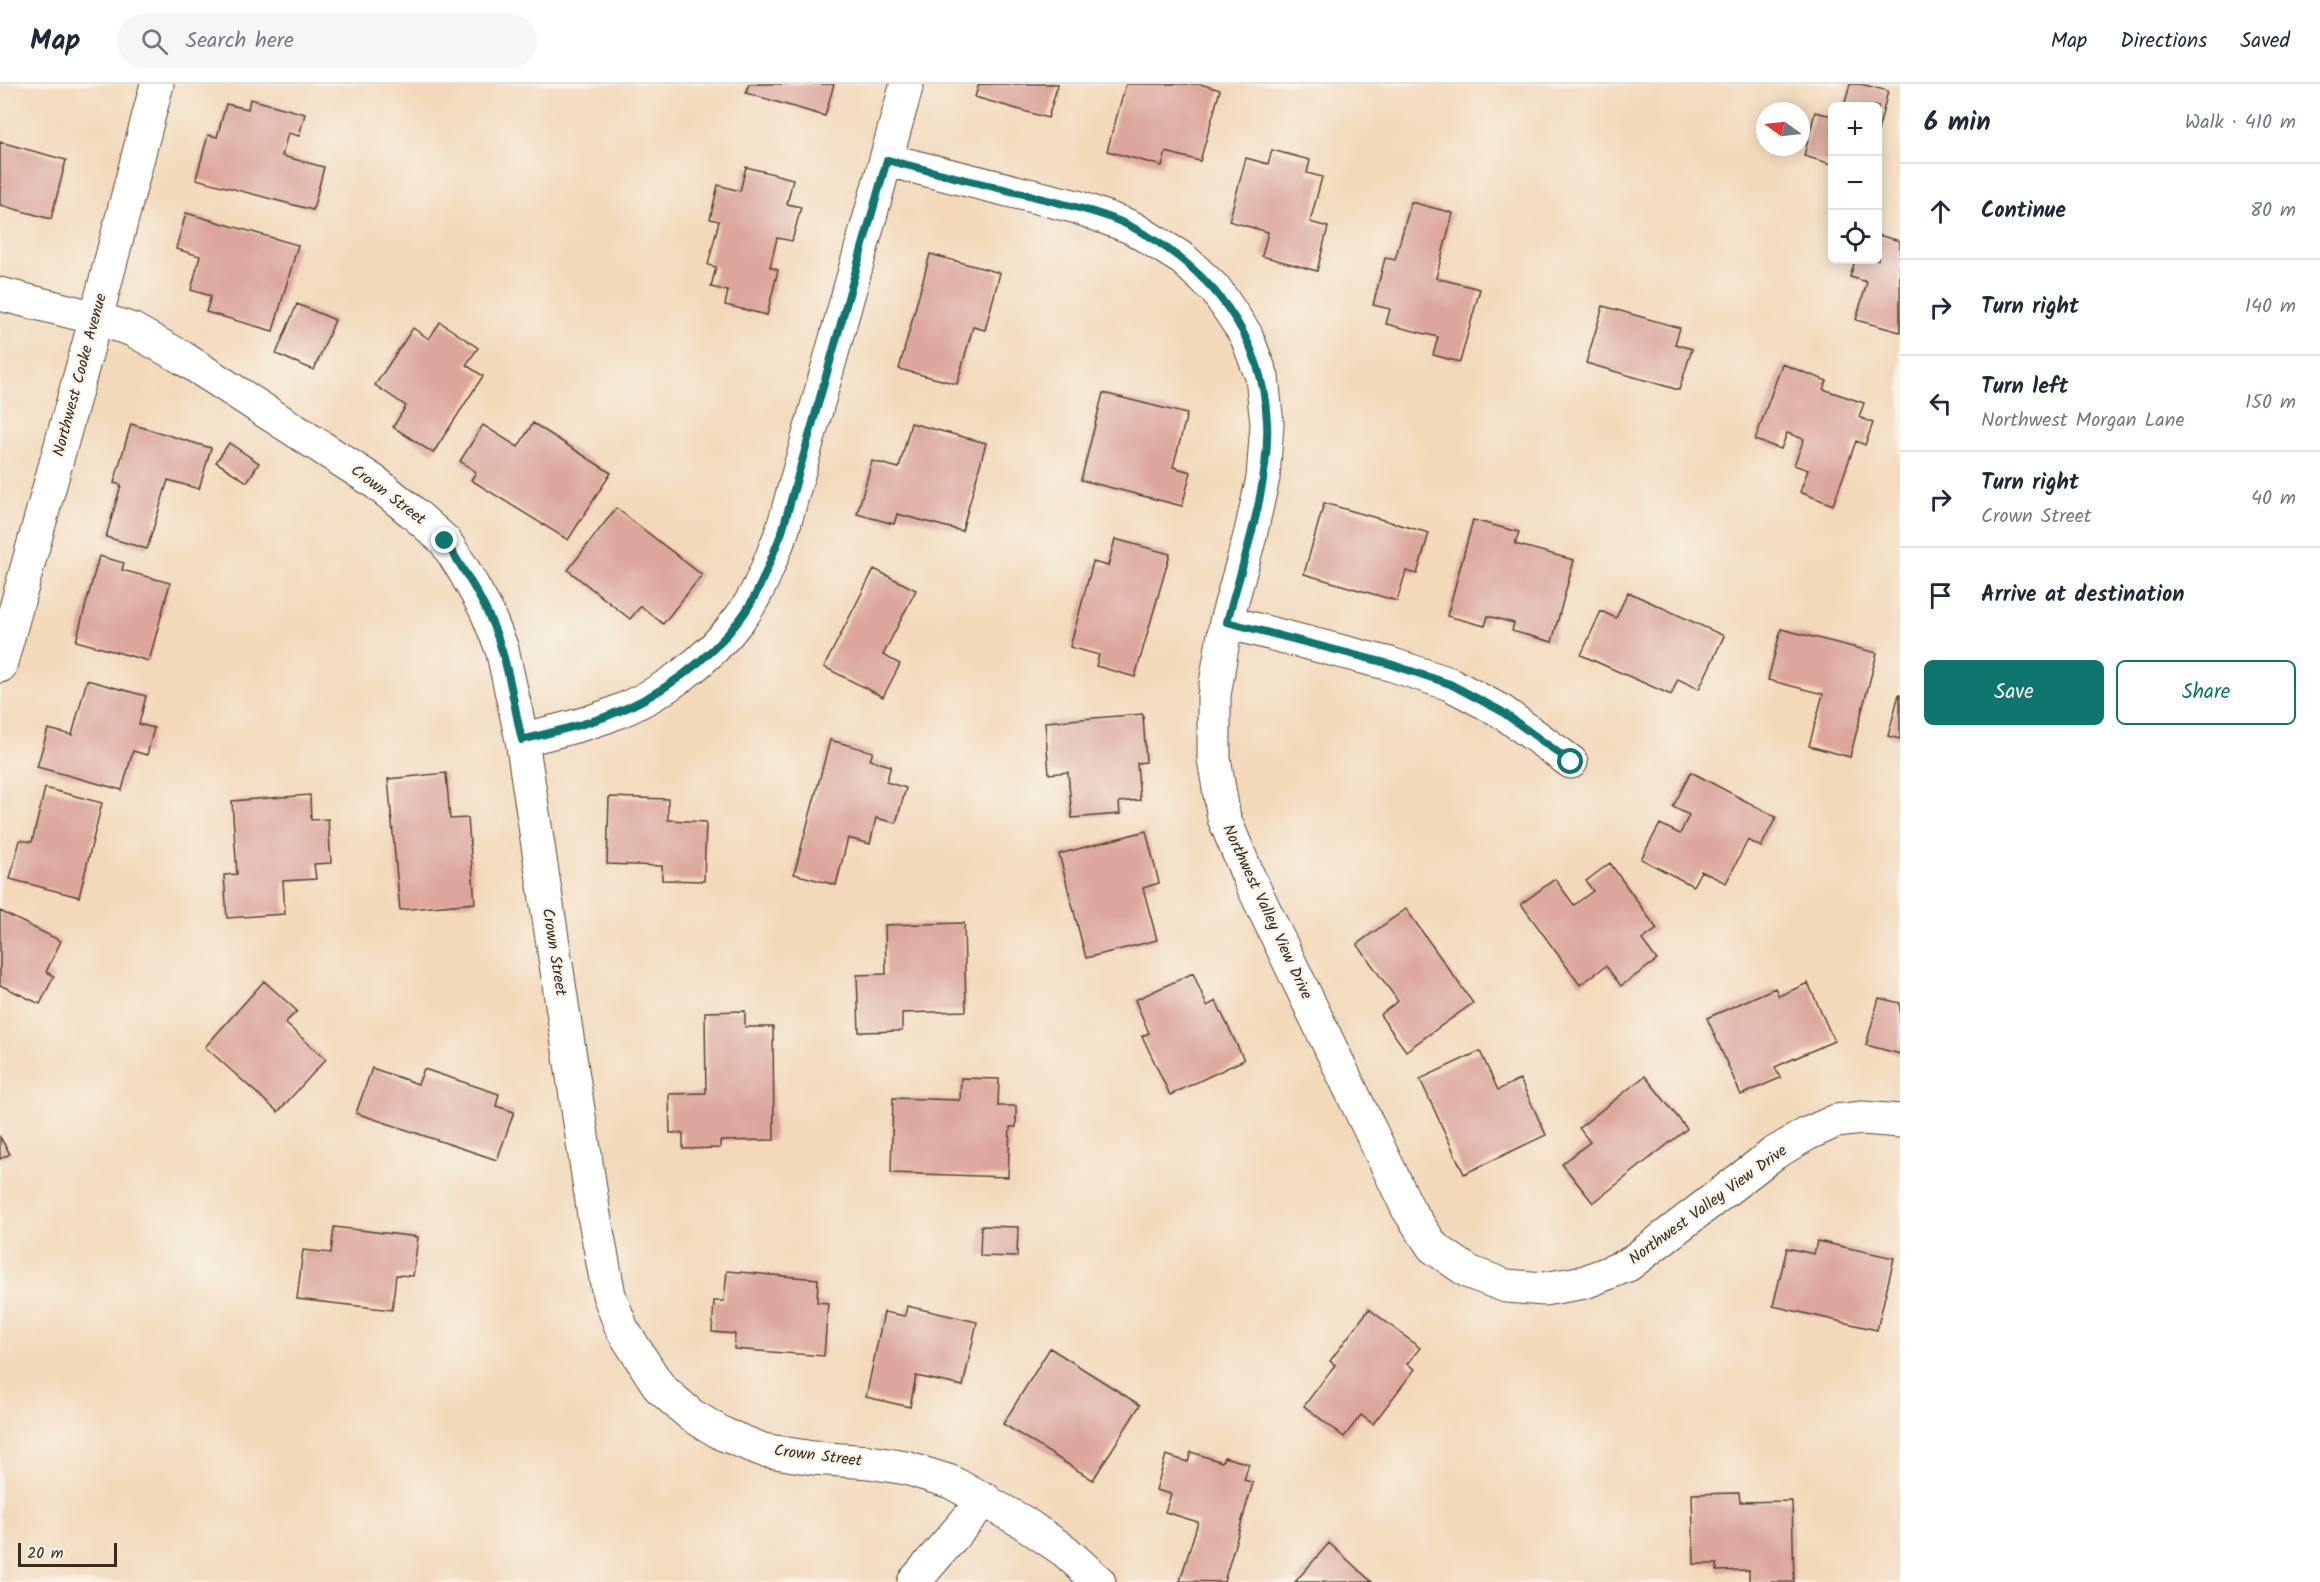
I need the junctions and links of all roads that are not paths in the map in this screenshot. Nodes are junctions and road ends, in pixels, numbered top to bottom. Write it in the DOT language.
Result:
graph roads {
  1 [pos="157,84"];
  2 [pos="907,84"];
  3 [pos="887,160"];
  4 [pos="0,294"];
  5 [pos="96,318"];
  6 [pos="1227,622"];
  7 [pos="0,666"];
  8 [pos="522,740"];
  9 [pos="1571,762"];
  10 [pos="1900,1121"];
  11 [pos="985,1499"];
  12 [pos="914,1582"];
  13 [pos="1099,1582"];
  1 -- 5 [label="street, Northwest Cooke Avenue"];
  2 -- 3 [label="street"];
  3 -- 6 [label="street, Northwest Valley View Drive"];
  3 -- 8 [label="street"];
  4 -- 5 [label="street, Crown Street"];
  5 -- 7 [label="street, Northwest Cooke Avenue"];
  5 -- 8 [label="street, Crown Street"];
  6 -- 9 [label="street"];
  6 -- 10 [label="street, Northwest Valley View Drive"];
  8 -- 11 [label="street, Crown Street"];
  11 -- 12 [label="street"];
  11 -- 13 [label="street, Crown Street"];
}
